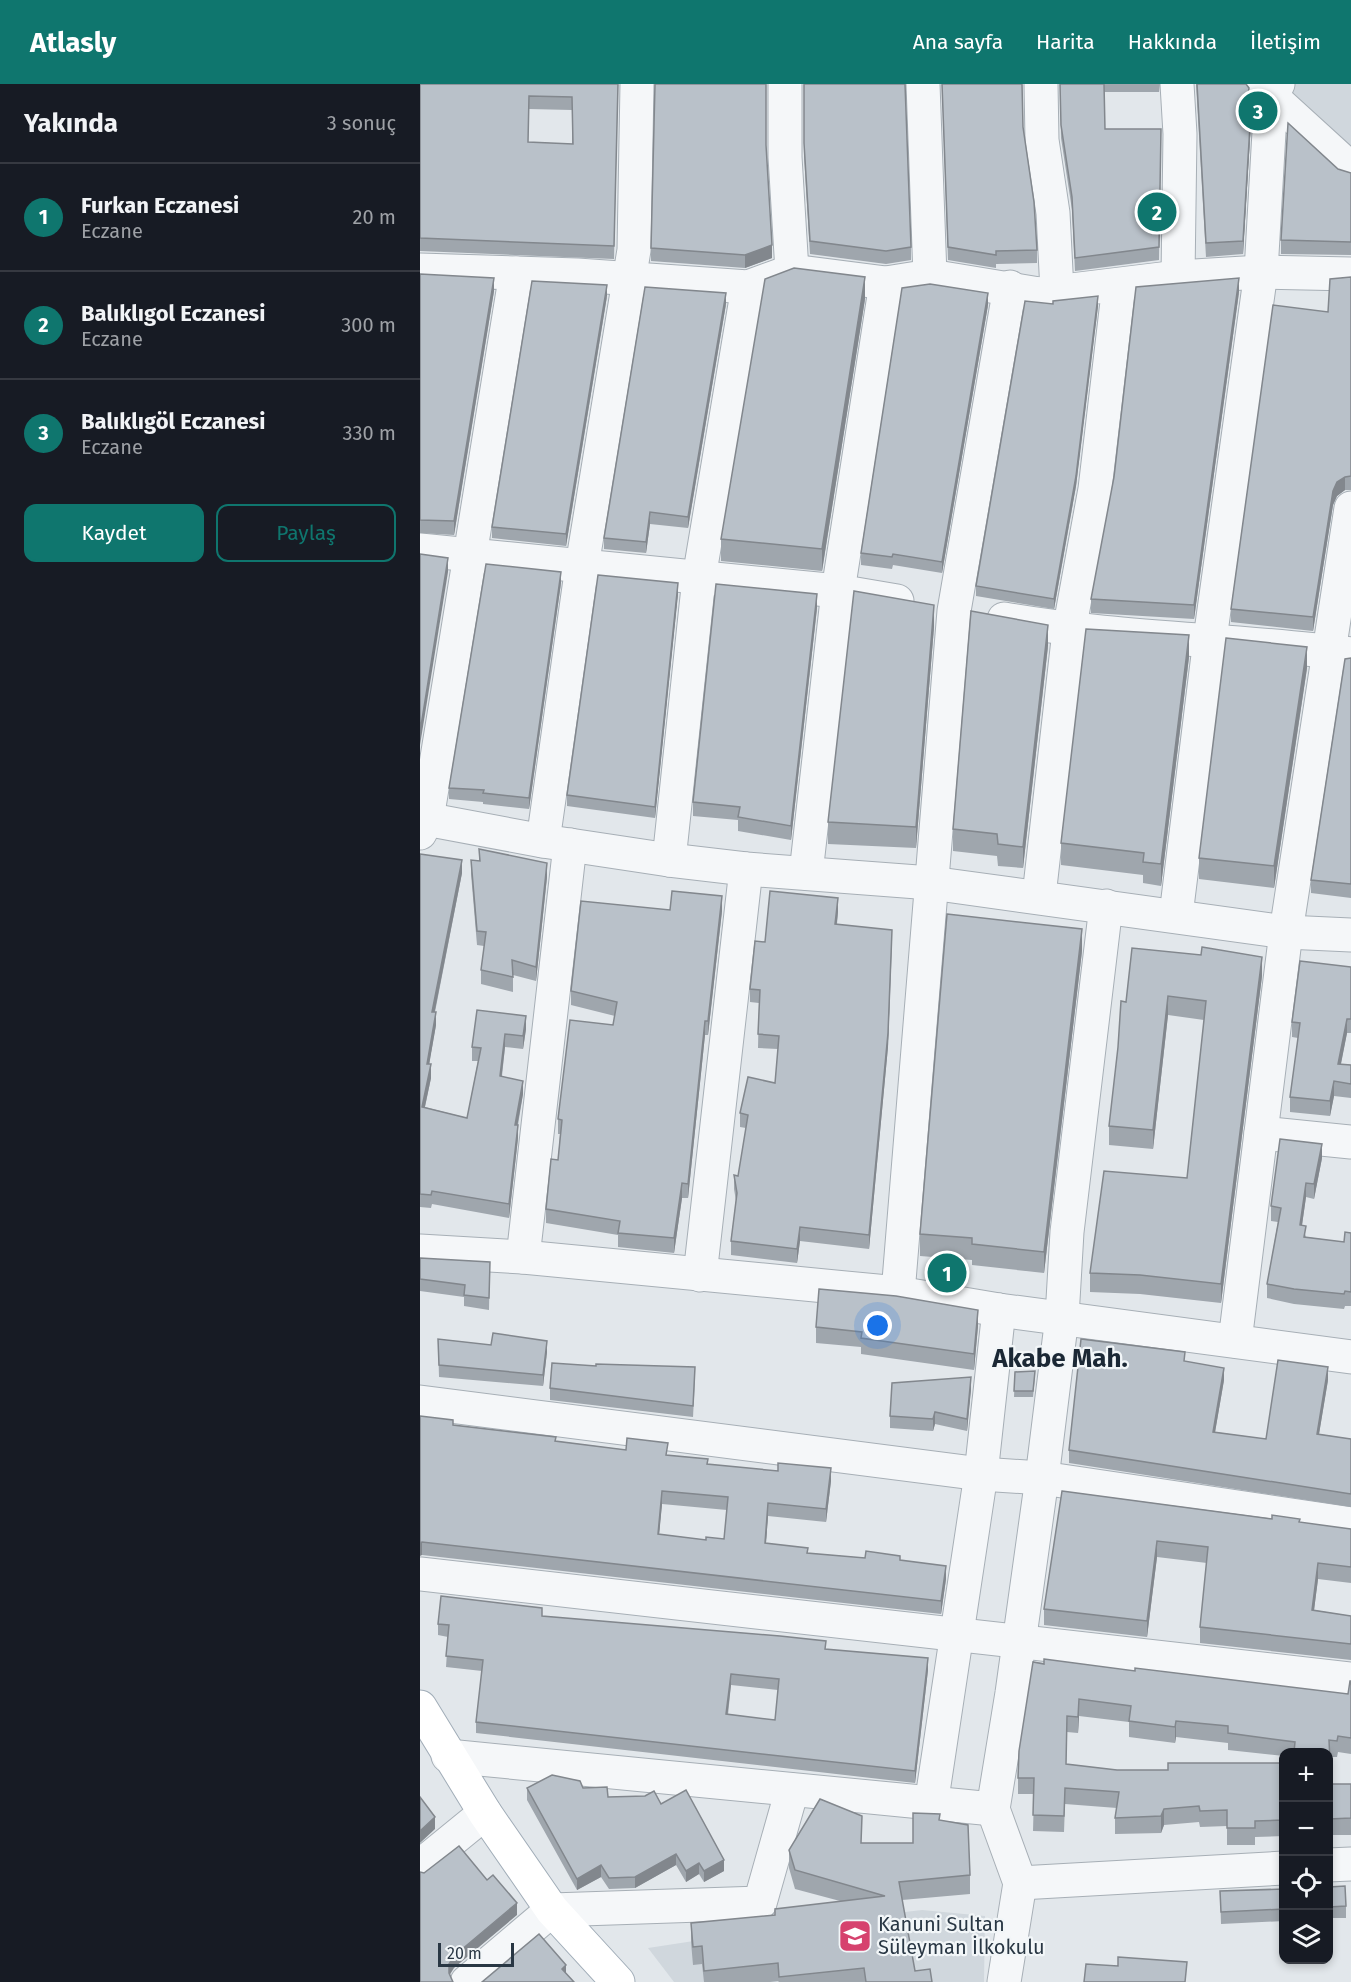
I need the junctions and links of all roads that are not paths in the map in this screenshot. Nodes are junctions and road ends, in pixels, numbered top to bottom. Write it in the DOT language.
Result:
graph roads {
  1 [pos="637,84"];
  2 [pos="785,84"];
  3 [pos="923,84"];
  4 [pos="1041,84"];
  5 [pos="1177,84"];
  6 [pos="1269,88"];
  7 [pos="1351,169"];
  8 [pos="420,270"];
  9 [pos="792,271"];
  10 [pos="1261,272"];
  11 [pos="516,273"];
  12 [pos="1351,274"];
  13 [pos="930,276"];
  14 [pos="1178,277"];
  15 [pos="628,279"];
  16 [pos="886,283"];
  17 [pos="1119,285"];
  18 [pos="748,287"];
  19 [pos="1010,287"];
  20 [pos="1057,291"];
  21 [pos="1351,508"];
  22 [pos="420,549"];
  23 [pos="468,554"];
  24 [pos="582,566"];
  25 [pos="699,578"];
  26 [pos="838,591"];
  27 [pos="954,611"];
  28 [pos="1069,631"];
  29 [pos="1210,639"];
  30 [pos="1339,653"];
  31 [pos="422,823"];
  32 [pos="557,843"];
  33 [pos="669,860"];
  34 [pos="746,869"];
  35 [pos="806,873"];
  36 [pos="930,883"];
  37 [pos="1039,896"];
  38 [pos="1106,906"];
  39 [pos="1176,915"];
  40 [pos="1286,932"];
  41 [pos="1351,936"];
  42 [pos="1261,1133"];
  43 [pos="1351,1142"];
  44 [pos="420,1251"];
  45 [pos="523,1257"];
  46 [pos="700,1275"];
  47 [pos="898,1293"];
  48 [pos="999,1310"];
  49 [pos="1062,1317"];
  50 [pos="1235,1341"];
  51 [pos="1351,1357"];
  52 [pos="420,1402"];
  53 [pos="981,1474"];
  54 [pos="1042,1479"];
  55 [pos="1351,1524"];
  56 [pos="420,1574"];
  57 [pos="958,1636"];
  58 [pos="1019,1640"];
  59 [pos="1351,1679"];
  60 [pos="420,1708"];
  61 [pos="448,1756"];
  62 [pos="792,1790"];
  63 [pos="931,1804"];
  64 [pos="993,1809"];
  65 [pos="485,1813"];
  66 [pos="1351,1864"];
  67 [pos="1333,1865"];
  68 [pos="420,1866"];
  69 [pos="1279,1868"];
  70 [pos="1020,1883"];
  71 [pos="552,1910"];
  72 [pos="467,1982"];
  73 [pos="618,1982"];
  74 [pos="1004,1982"];
  1 -- 15 [label="street"];
  2 -- 9 [label="street"];
  3 -- 13 [label="street"];
  4 -- 20 [label="street"];
  5 -- 14 [label="street"];
  6 -- 7 [label="street"];
  6 -- 10 [label="street"];
  8 -- 11 [label="street"];
  9 -- 16 [label="street"];
  9 -- 18 [label="street"];
  10 -- 12 [label="street"];
  10 -- 14 [label="street"];
  10 -- 29 [label="street"];
  11 -- 15 [label="street"];
  11 -- 23 [label="street"];
  13 -- 16 [label="street"];
  13 -- 19 [label="street"];
  14 -- 17 [label="street"];
  15 -- 18 [label="street"];
  15 -- 24 [label="street"];
  16 -- 26 [label="street"];
  17 -- 20 [label="street"];
  17 -- 28 [label="street"];
  18 -- 25 [label="street"];
  19 -- 20 [label="street"];
  19 -- 27 [label="street"];
  21 -- 30 [label="street"];
  22 -- 23 [label="street"];
  23 -- 24 [label="street"];
  23 -- 31 [label="street"];
  24 -- 25 [label="street"];
  24 -- 32 [label="street"];
  25 -- 26 [label="street"];
  25 -- 33 [label="street"];
  26 -- 27 [label="street"];
  26 -- 35 [label="street"];
  27 -- 28 [label="street"];
  27 -- 36 [label="street"];
  28 -- 29 [label="street"];
  28 -- 37 [label="street"];
  29 -- 30 [label="street"];
  29 -- 39 [label="street"];
  30 -- 40 [label="street"];
  31 -- 32 [label="street"];
  32 -- 33 [label="street"];
  32 -- 45 [label="street"];
  33 -- 34 [label="street"];
  34 -- 35 [label="street"];
  34 -- 46 [label="street"];
  35 -- 36 [label="street"];
  36 -- 37 [label="street"];
  36 -- 47 [label="street"];
  37 -- 38 [label="street"];
  38 -- 39 [label="street"];
  38 -- 49 [label="street"];
  39 -- 40 [label="street"];
  40 -- 41 [label="street"];
  40 -- 42 [label="street"];
  42 -- 43 [label="street"];
  42 -- 50 [label="street"];
  44 -- 45 [label="street"];
  45 -- 46 [label="street"];
  46 -- 47 [label="street"];
  47 -- 48 [label="street"];
  48 -- 49 [label="street"];
  48 -- 53 [label="street"];
  49 -- 50 [label="street"];
  49 -- 54 [label="street"];
  50 -- 51 [label="street"];
  52 -- 53 [label="street"];
  53 -- 54 [label="street"];
  53 -- 57 [label="street"];
  54 -- 55 [label="street"];
  54 -- 58 [label="street"];
  56 -- 57 [label="street"];
  57 -- 58 [label="street"];
  57 -- 63 [label="street"];
  58 -- 59 [label="street"];
  58 -- 64 [label="street"];
  60 -- 61 [label="main road"];
  61 -- 62 [label="street"];
  61 -- 65 [label="main road"];
  62 -- 63 [label="street"];
  62 -- 71 [label="street"];
  63 -- 64 [label="street"];
  64 -- 70 [label="street"];
  65 -- 68 [label="street"];
  65 -- 71 [label="main road"];
  66 -- 67 [label="street"];
  69 -- 70 [label="street"];
  70 -- 74 [label="street"];
  71 -- 72 [label="street"];
  71 -- 73 [label="main road"];
}
